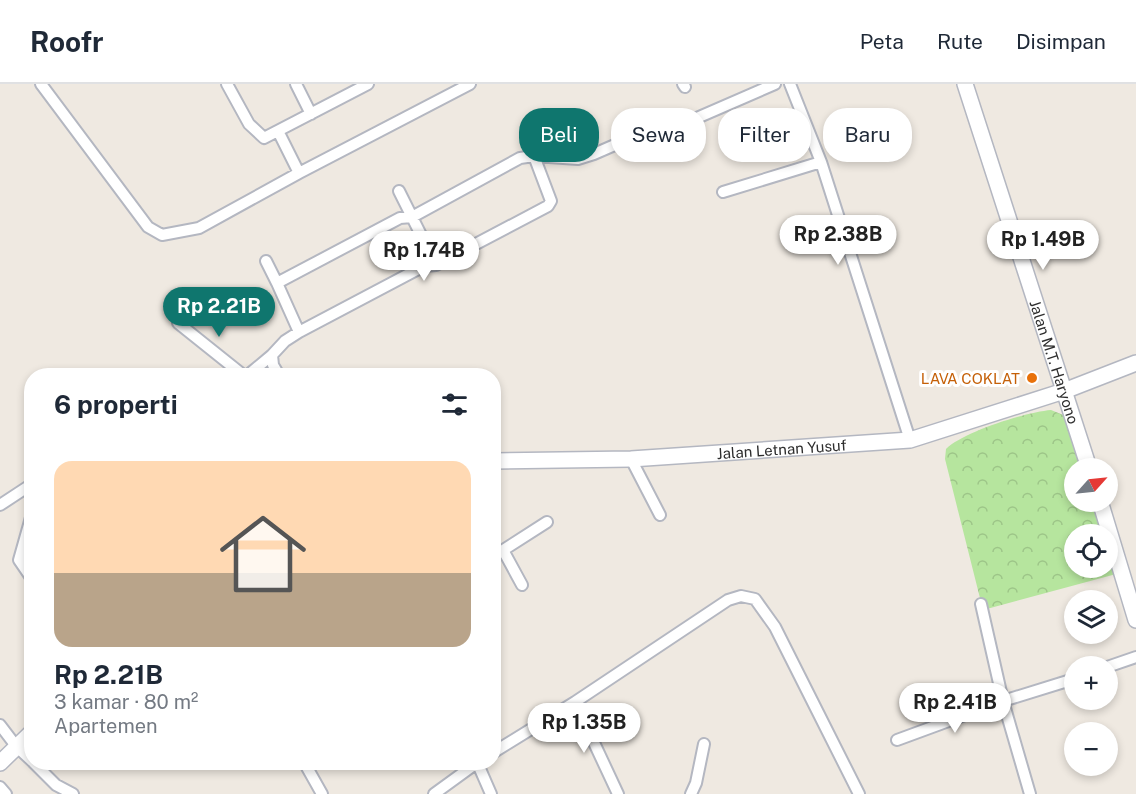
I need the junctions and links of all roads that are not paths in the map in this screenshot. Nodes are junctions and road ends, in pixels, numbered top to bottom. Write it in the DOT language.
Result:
graph roads {
  1 [pos="41,84"];
  2 [pos="227,84"];
  3 [pos="296,84"];
  4 [pos="368,84"];
  5 [pos="470,84"];
  6 [pos="775,84"];
  7 [pos="790,84"];
  8 [pos="965,84"];
  9 [pos="311,114"];
  10 [pos="278,131"];
  11 [pos="599,151"];
  12 [pos="519,159"];
  13 [pos="536,162"];
  14 [pos="821,162"];
  15 [pos="299,173"];
  16 [pos="399,191"];
  17 [pos="723,192"];
  18 [pos="412,217"];
  19 [pos="266,261"];
  20 [pos="436,265"];
  21 [pos="277,283"];
  22 [pos="178,323"];
  23 [pos="299,332"];
  24 [pos="272,355"];
  25 [pos="1136,363"];
  26 [pos="234,368"];
  27 [pos="256,368"];
  28 [pos="275,368"];
  29 [pos="1064,392"];
  30 [pos="909,440"];
  31 [pos="1086,458"];
  32 [pos="631,459"];
  33 [pos="501,461"];
  34 [pos="24,489"];
  35 [pos="0,505"];
  36 [pos="1103,512"];
  37 [pos="660,515"];
  38 [pos="547,522"];
  39 [pos="24,541"];
  40 [pos="501,552"];
  41 [pos="501,556"];
  42 [pos="24,568"];
  43 [pos="522,585"];
  44 [pos="981,604"];
  45 [pos="1136,620"];
  46 [pos="1136,657"];
  47 [pos="1118,664"];
  48 [pos="1064,682"];
  49 [pos="1003,701"];
  50 [pos="575,702"];
  51 [pos="0,725"];
  52 [pos="24,739"];
  53 [pos="897,741"];
  54 [pos="704,744"];
  55 [pos="16,746"];
  56 [pos="501,748"];
  57 [pos="24,754"];
  58 [pos="0,763"];
  59 [pos="41,770"];
  60 [pos="308,770"];
  61 [pos="467,770"];
  62 [pos="481,770"];
  63 [pos="0,787"];
  64 [pos="6,794"];
  65 [pos="73,794"];
  66 [pos="322,794"];
  67 [pos="434,794"];
  68 [pos="491,794"];
  69 [pos="618,794"];
  70 [pos="691,794"];
  71 [pos="860,794"];
  72 [pos="1030,794"];
  1 -- 15 [label="street"];
  2 -- 10 [label="street"];
  3 -- 9 [label="street"];
  4 -- 9 [label="street"];
  5 -- 15 [label="street"];
  6 -- 11 [label="street"];
  7 -- 14 [label="street"];
  8 -- 29 [label="street, Jalan M.T. Haryono"];
  9 -- 10 [label="street"];
  10 -- 15 [label="street"];
  12 -- 18 [label="street"];
  13 -- 20 [label="street"];
  14 -- 17 [label="street"];
  14 -- 30 [label="street"];
  16 -- 18 [label="street"];
  18 -- 20 [label="street"];
  18 -- 21 [label="street"];
  19 -- 21 [label="street"];
  20 -- 23 [label="street"];
  21 -- 23 [label="street"];
  22 -- 26 [label="street"];
  23 -- 24 [label="street"];
  24 -- 27 [label="street"];
  24 -- 28 [label="street"];
  25 -- 29 [label="street, Jalan Letnan Yusuf"];
  29 -- 30 [label="street, Jalan Letnan Yusuf"];
  29 -- 31 [label="street, Jalan M.T. Haryono"];
  30 -- 32 [label="street, Jalan Letnan Yusuf"];
  32 -- 33 [label="street, Jalan Letnan Yusuf"];
  32 -- 37 [label="street"];
  34 -- 35 [label="street"];
  36 -- 45 [label="street"];
  38 -- 40 [label="street"];
  39 -- 42 [label="street"];
  41 -- 43 [label="street"];
  44 -- 49 [label="street"];
  46 -- 47 [label="street"];
  48 -- 49 [label="street"];
  49 -- 53 [label="street"];
  49 -- 72 [label="street"];
  50 -- 56 [label="street"];
  50 -- 69 [label="street"];
  50 -- 71 [label="street"];
  51 -- 55 [label="street"];
  52 -- 55 [label="street"];
  54 -- 70 [label="street"];
  55 -- 57 [label="street"];
  55 -- 58 [label="street"];
  59 -- 65 [label="street"];
  60 -- 66 [label="street"];
  61 -- 67 [label="street"];
  62 -- 68 [label="street"];
  63 -- 64 [label="street"];
}
